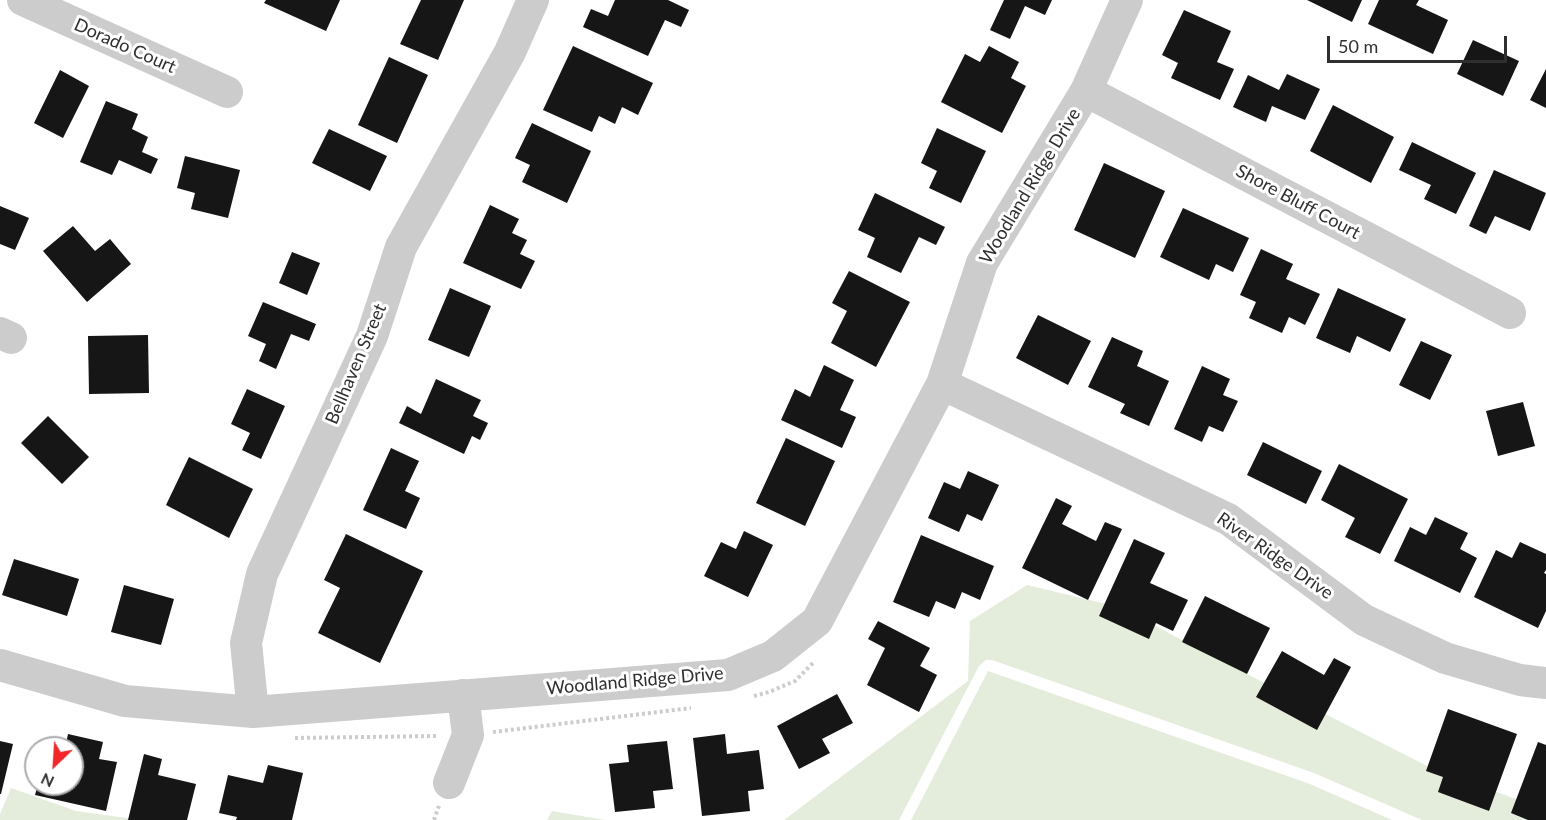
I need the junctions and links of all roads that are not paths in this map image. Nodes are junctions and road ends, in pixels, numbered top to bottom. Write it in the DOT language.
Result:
graph roads {
  1 [pos="23,0"];
  2 [pos="533,0"];
  3 [pos="1126,0"];
  4 [pos="227,92"];
  5 [pos="1086,92"];
  6 [pos="1510,313"];
  7 [pos="942,384"];
  8 [pos="0,665"];
  9 [pos="1546,683"];
  10 [pos="464,696"];
  11 [pos="253,712"];
  12 [pos="449,783"];
  1 -- 4 [label="street, Dorado Court"];
  2 -- 11 [label="street, Bellhaven Street"];
  3 -- 5 [label="street, Woodland Ridge Drive"];
  5 -- 6 [label="street, Shore Bluff Court"];
  5 -- 7 [label="street, Woodland Ridge Drive"];
  7 -- 9 [label="street, River Ridge Drive"];
  7 -- 10 [label="street, Woodland Ridge Drive"];
  8 -- 11 [label="street, Woodland Ridge Drive"];
  10 -- 11 [label="street, Woodland Ridge Drive"];
  10 -- 12 [label="street"];
}
